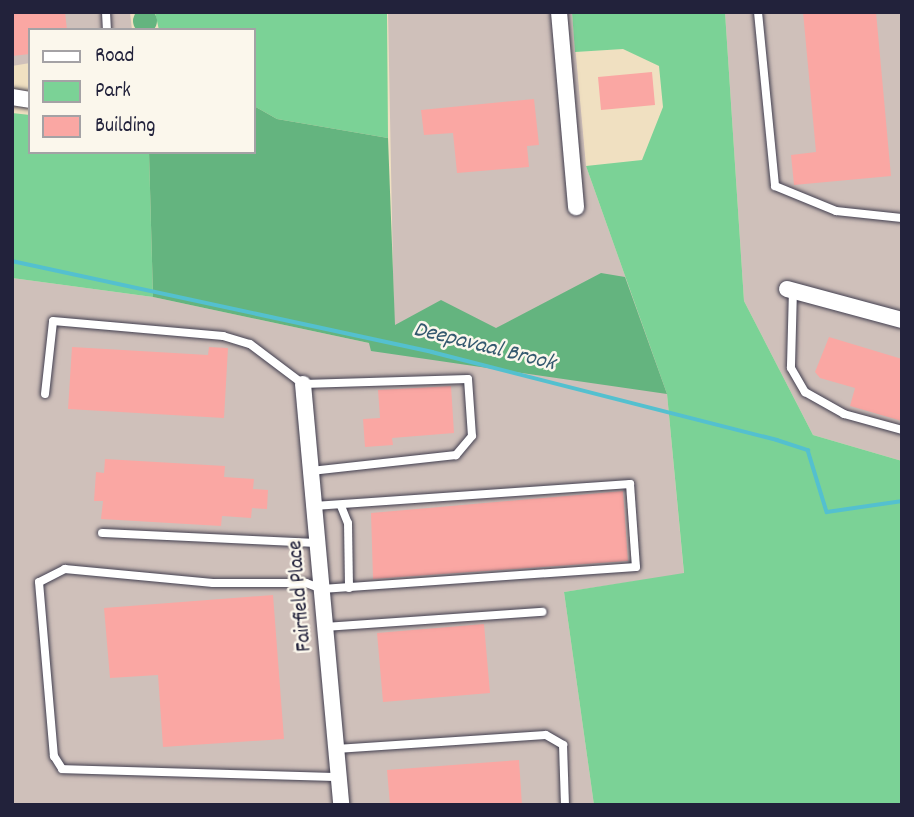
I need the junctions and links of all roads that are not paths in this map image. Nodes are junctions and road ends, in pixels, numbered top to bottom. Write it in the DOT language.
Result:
graph roads {
  1 [pos="559,12"];
  2 [pos="758,12"];
  3 [pos="576,207"];
  4 [pos="902,218"];
  5 [pos="790,289"];
  6 [pos="902,320"];
  7 [pos="303,384"];
  8 [pos="45,394"];
  9 [pos="902,430"];
  10 [pos="311,471"];
  11 [pos="314,506"];
  12 [pos="341,506"];
  13 [pos="102,533"];
  14 [pos="318,543"];
  15 [pos="349,587"];
  16 [pos="322,589"];
  17 [pos="542,612"];
  18 [pos="325,627"];
  19 [pos="336,749"];
  20 [pos="339,777"];
  21 [pos="341,805"];
  22 [pos="565,805"];
  1 -- 3 [label="street"];
  2 -- 4 [label="lane"];
  5 -- 6 [label="street"];
  5 -- 9 [label="lane"];
  7 -- 8 [label="lane"];
  7 -- 10 [label="street, Fairfield Place"];
  7 -- 10 [label="lane"];
  10 -- 11 [label="street, Fairfield Place"];
  11 -- 12 [label="lane"];
  11 -- 14 [label="street, Fairfield Place"];
  12 -- 15 [label="lane"];
  12 -- 15 [label="lane"];
  13 -- 14 [label="lane"];
  14 -- 16 [label="street, Fairfield Place"];
  15 -- 16 [label="lane"];
  16 -- 18 [label="street, Fairfield Place"];
  16 -- 20 [label="lane"];
  17 -- 18 [label="lane"];
  18 -- 19 [label="street, Fairfield Place"];
  19 -- 20 [label="street, Fairfield Place"];
  19 -- 22 [label="lane"];
  20 -- 21 [label="street, Fairfield Place"];
}
